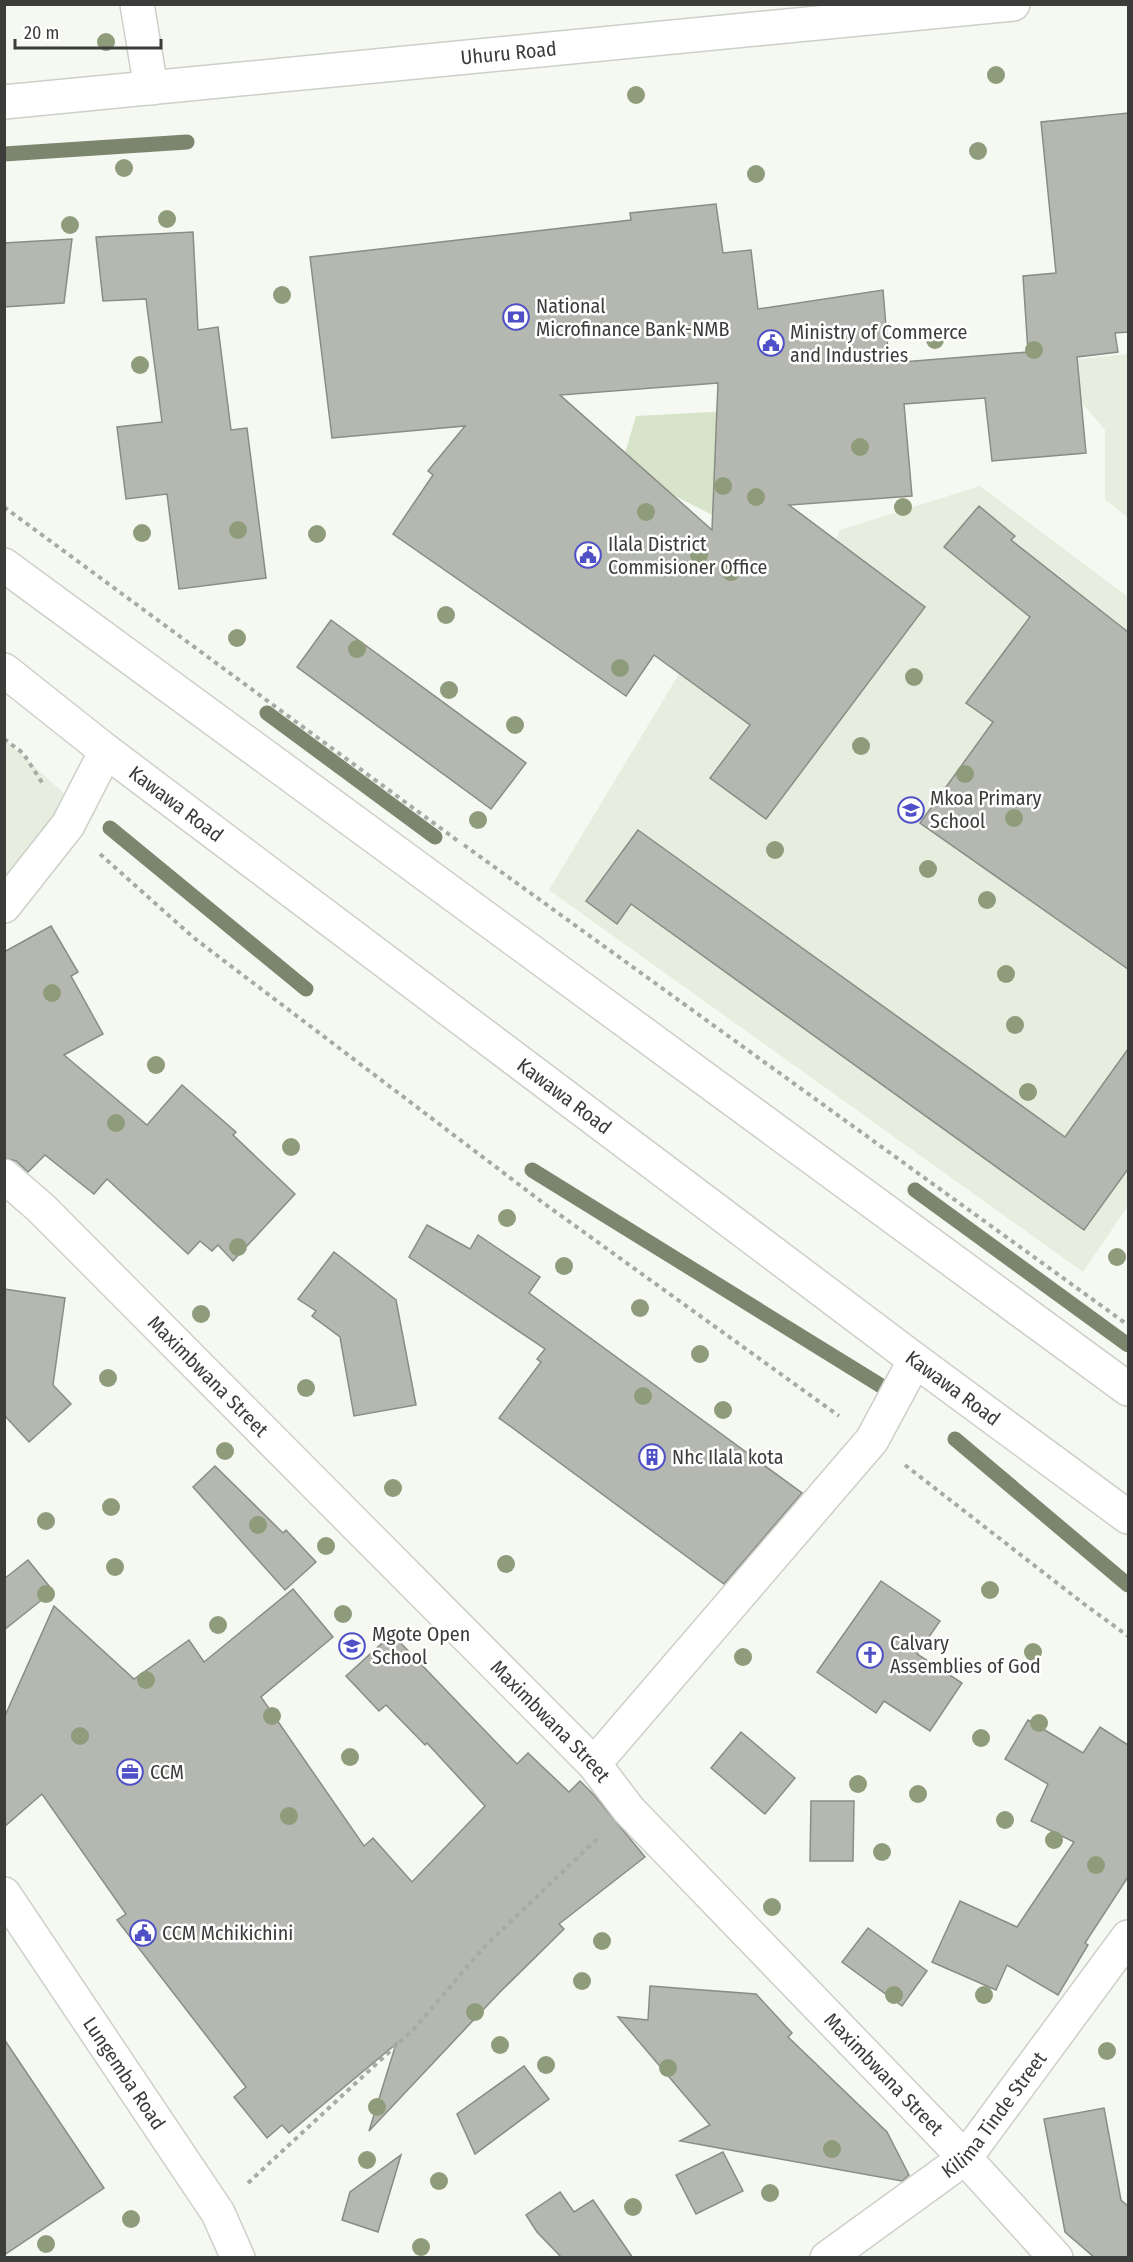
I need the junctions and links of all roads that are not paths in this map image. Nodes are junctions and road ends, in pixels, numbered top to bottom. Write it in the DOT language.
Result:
graph roads {
  1 [pos="137,4"];
  2 [pos="1013,4"];
  3 [pos="957,7"];
  4 [pos="151,88"];
  5 [pos="4,102"];
  6 [pos="4,565"];
  7 [pos="4,670"];
  8 [pos="106,751"];
  9 [pos="4,906"];
  10 [pos="4,1176"];
  11 [pos="915,1360"];
  12 [pos="1128,1389"];
  13 [pos="1128,1517"];
  14 [pos="594,1764"];
  15 [pos="4,1894"];
  16 [pos="1128,1937"];
  17 [pos="965,2158"];
  18 [pos="238,2258"];
  19 [pos="827,2258"];
  20 [pos="1056,2258"];
  1 -- 4 [label="main road"];
  2 -- 3 [label="main road, Uhuru Road"];
  3 -- 4 [label="main road, Uhuru Road"];
  4 -- 5 [label="main road, Uhuru Road"];
  6 -- 12 [label="main road"];
  7 -- 8 [label="main road, Kawawa Road"];
  8 -- 9 [label="main road"];
  8 -- 11 [label="main road, Kawawa Road"];
  10 -- 14 [label="main road, Maximbwana Street"];
  11 -- 13 [label="main road, Kawawa Road"];
  11 -- 14 [label="main road"];
  14 -- 17 [label="main road, Maximbwana Street"];
  15 -- 18 [label="main road, Lungemba Road"];
  16 -- 17 [label="main road, Kilima Tinde Street"];
  17 -- 19 [label="main road, Kilima Tinde Street"];
  17 -- 20 [label="main road, Maximbwana Street"];
}
